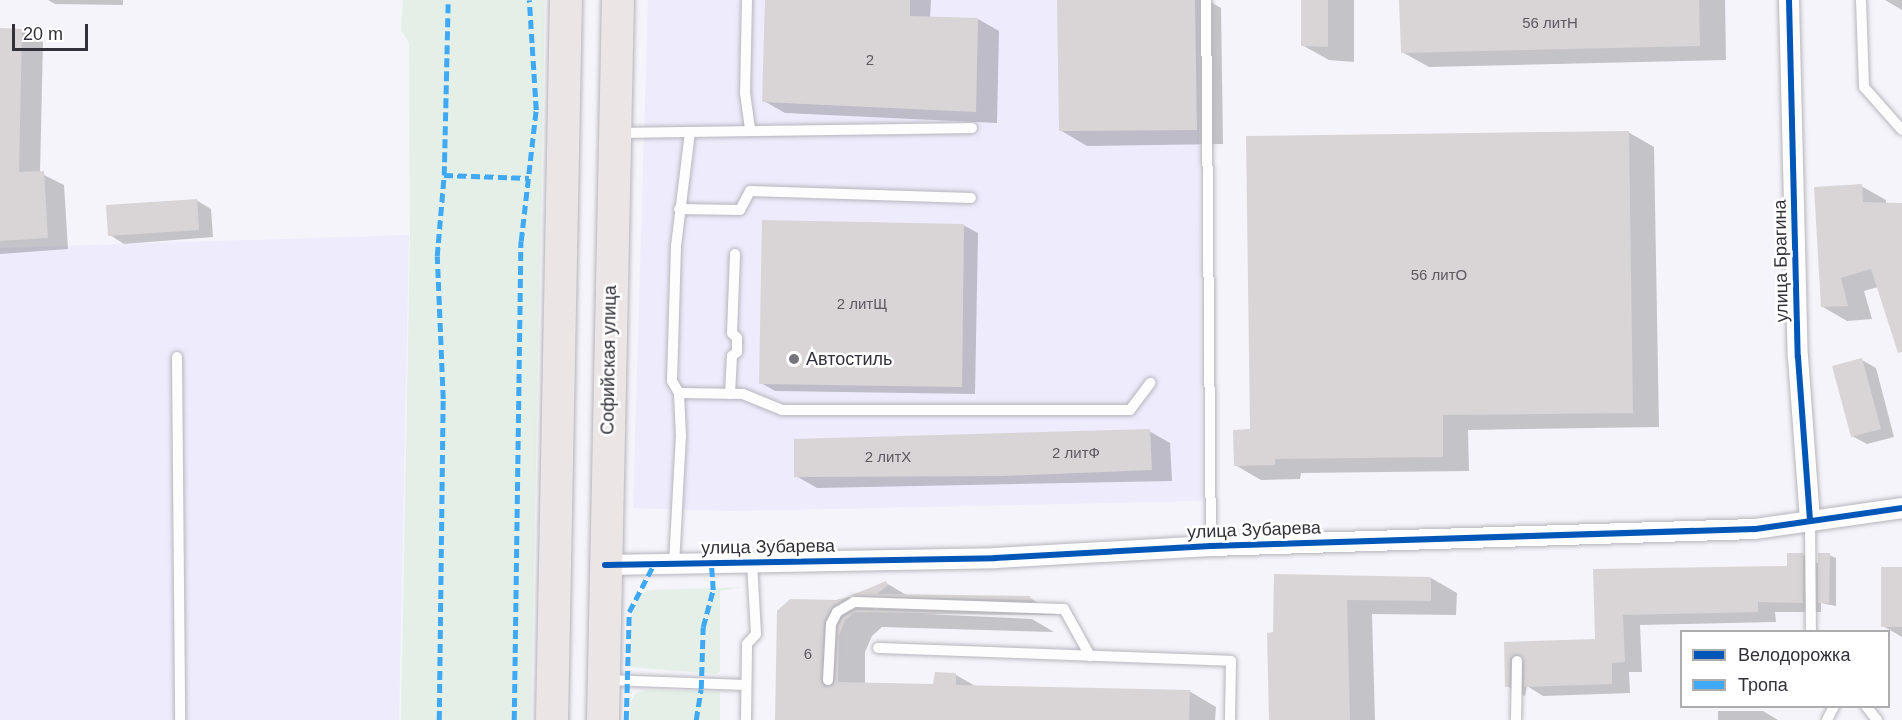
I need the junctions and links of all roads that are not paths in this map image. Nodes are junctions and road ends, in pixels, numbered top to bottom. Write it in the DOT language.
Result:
graph roads {
  1 [pos="566,0"];
  2 [pos="618,0"];
  3 [pos="747,0"];
  4 [pos="1206,0"];
  5 [pos="1789,0"];
  6 [pos="1861,0"];
  7 [pos="972,128"];
  8 [pos="750,130"];
  9 [pos="1902,130"];
  10 [pos="690,132"];
  11 [pos="615,133"];
  12 [pos="972,198"];
  13 [pos="680,209"];
  14 [pos="735,254"];
  15 [pos="177,357"];
  16 [pos="1150,383"];
  17 [pos="679,393"];
  18 [pos="730,394"];
  19 [pos="1902,508"];
  20 [pos="1809,521"];
  21 [pos="1211,546"];
  22 [pos="753,563"];
  23 [pos="674,564"];
  24 [pos="605,565"];
  25 [pos="1811,630"];
  26 [pos="878,648"];
  27 [pos="1090,657"];
  28 [pos="1517,661"];
  29 [pos="603,680"];
  30 [pos="828,680"];
  31 [pos="746,684"];
  32 [pos="1868,708"];
  33 [pos="180,720"];
  34 [pos="552,720"];
  35 [pos="603,720"];
  36 [pos="746,720"];
  37 [pos="1230,720"];
  38 [pos="1516,720"];
  39 [pos="1877,720"];
  1 -- 34 [label="main road"];
  2 -- 11 [label="main road, Софийская улица"];
  3 -- 8 [label="lane"];
  4 -- 21 [label="lane"];
  5 -- 20 [label="street, улица Брагина"];
  6 -- 9 [label="lane"];
  7 -- 8 [label="lane"];
  8 -- 10 [label="lane"];
  10 -- 11 [label="lane"];
  10 -- 13 [label="lane"];
  11 -- 24 [label="main road, Софийская улица"];
  12 -- 13 [label="lane"];
  13 -- 17 [label="lane"];
  14 -- 18 [label="lane"];
  15 -- 33 [label="lane"];
  16 -- 18 [label="lane"];
  17 -- 18 [label="lane"];
  17 -- 23 [label="lane"];
  19 -- 20 [label="street, улица Зубарева"];
  20 -- 21 [label="street, улица Зубарева"];
  20 -- 25 [label="lane"];
  21 -- 22 [label="street, улица Зубарева"];
  22 -- 23 [label="street, улица Зубарева"];
  22 -- 31 [label="lane"];
  23 -- 24 [label="street, улица Зубарева"];
  24 -- 29 [label="main road, Софийская улица"];
  26 -- 27 [label="lane"];
  27 -- 30 [label="lane"];
  27 -- 37 [label="lane"];
  28 -- 38 [label="lane"];
  29 -- 31 [label="lane"];
  29 -- 35 [label="main road, Софийская улица"];
  31 -- 36 [label="lane"];
  32 -- 39 [label="lane"];
}
